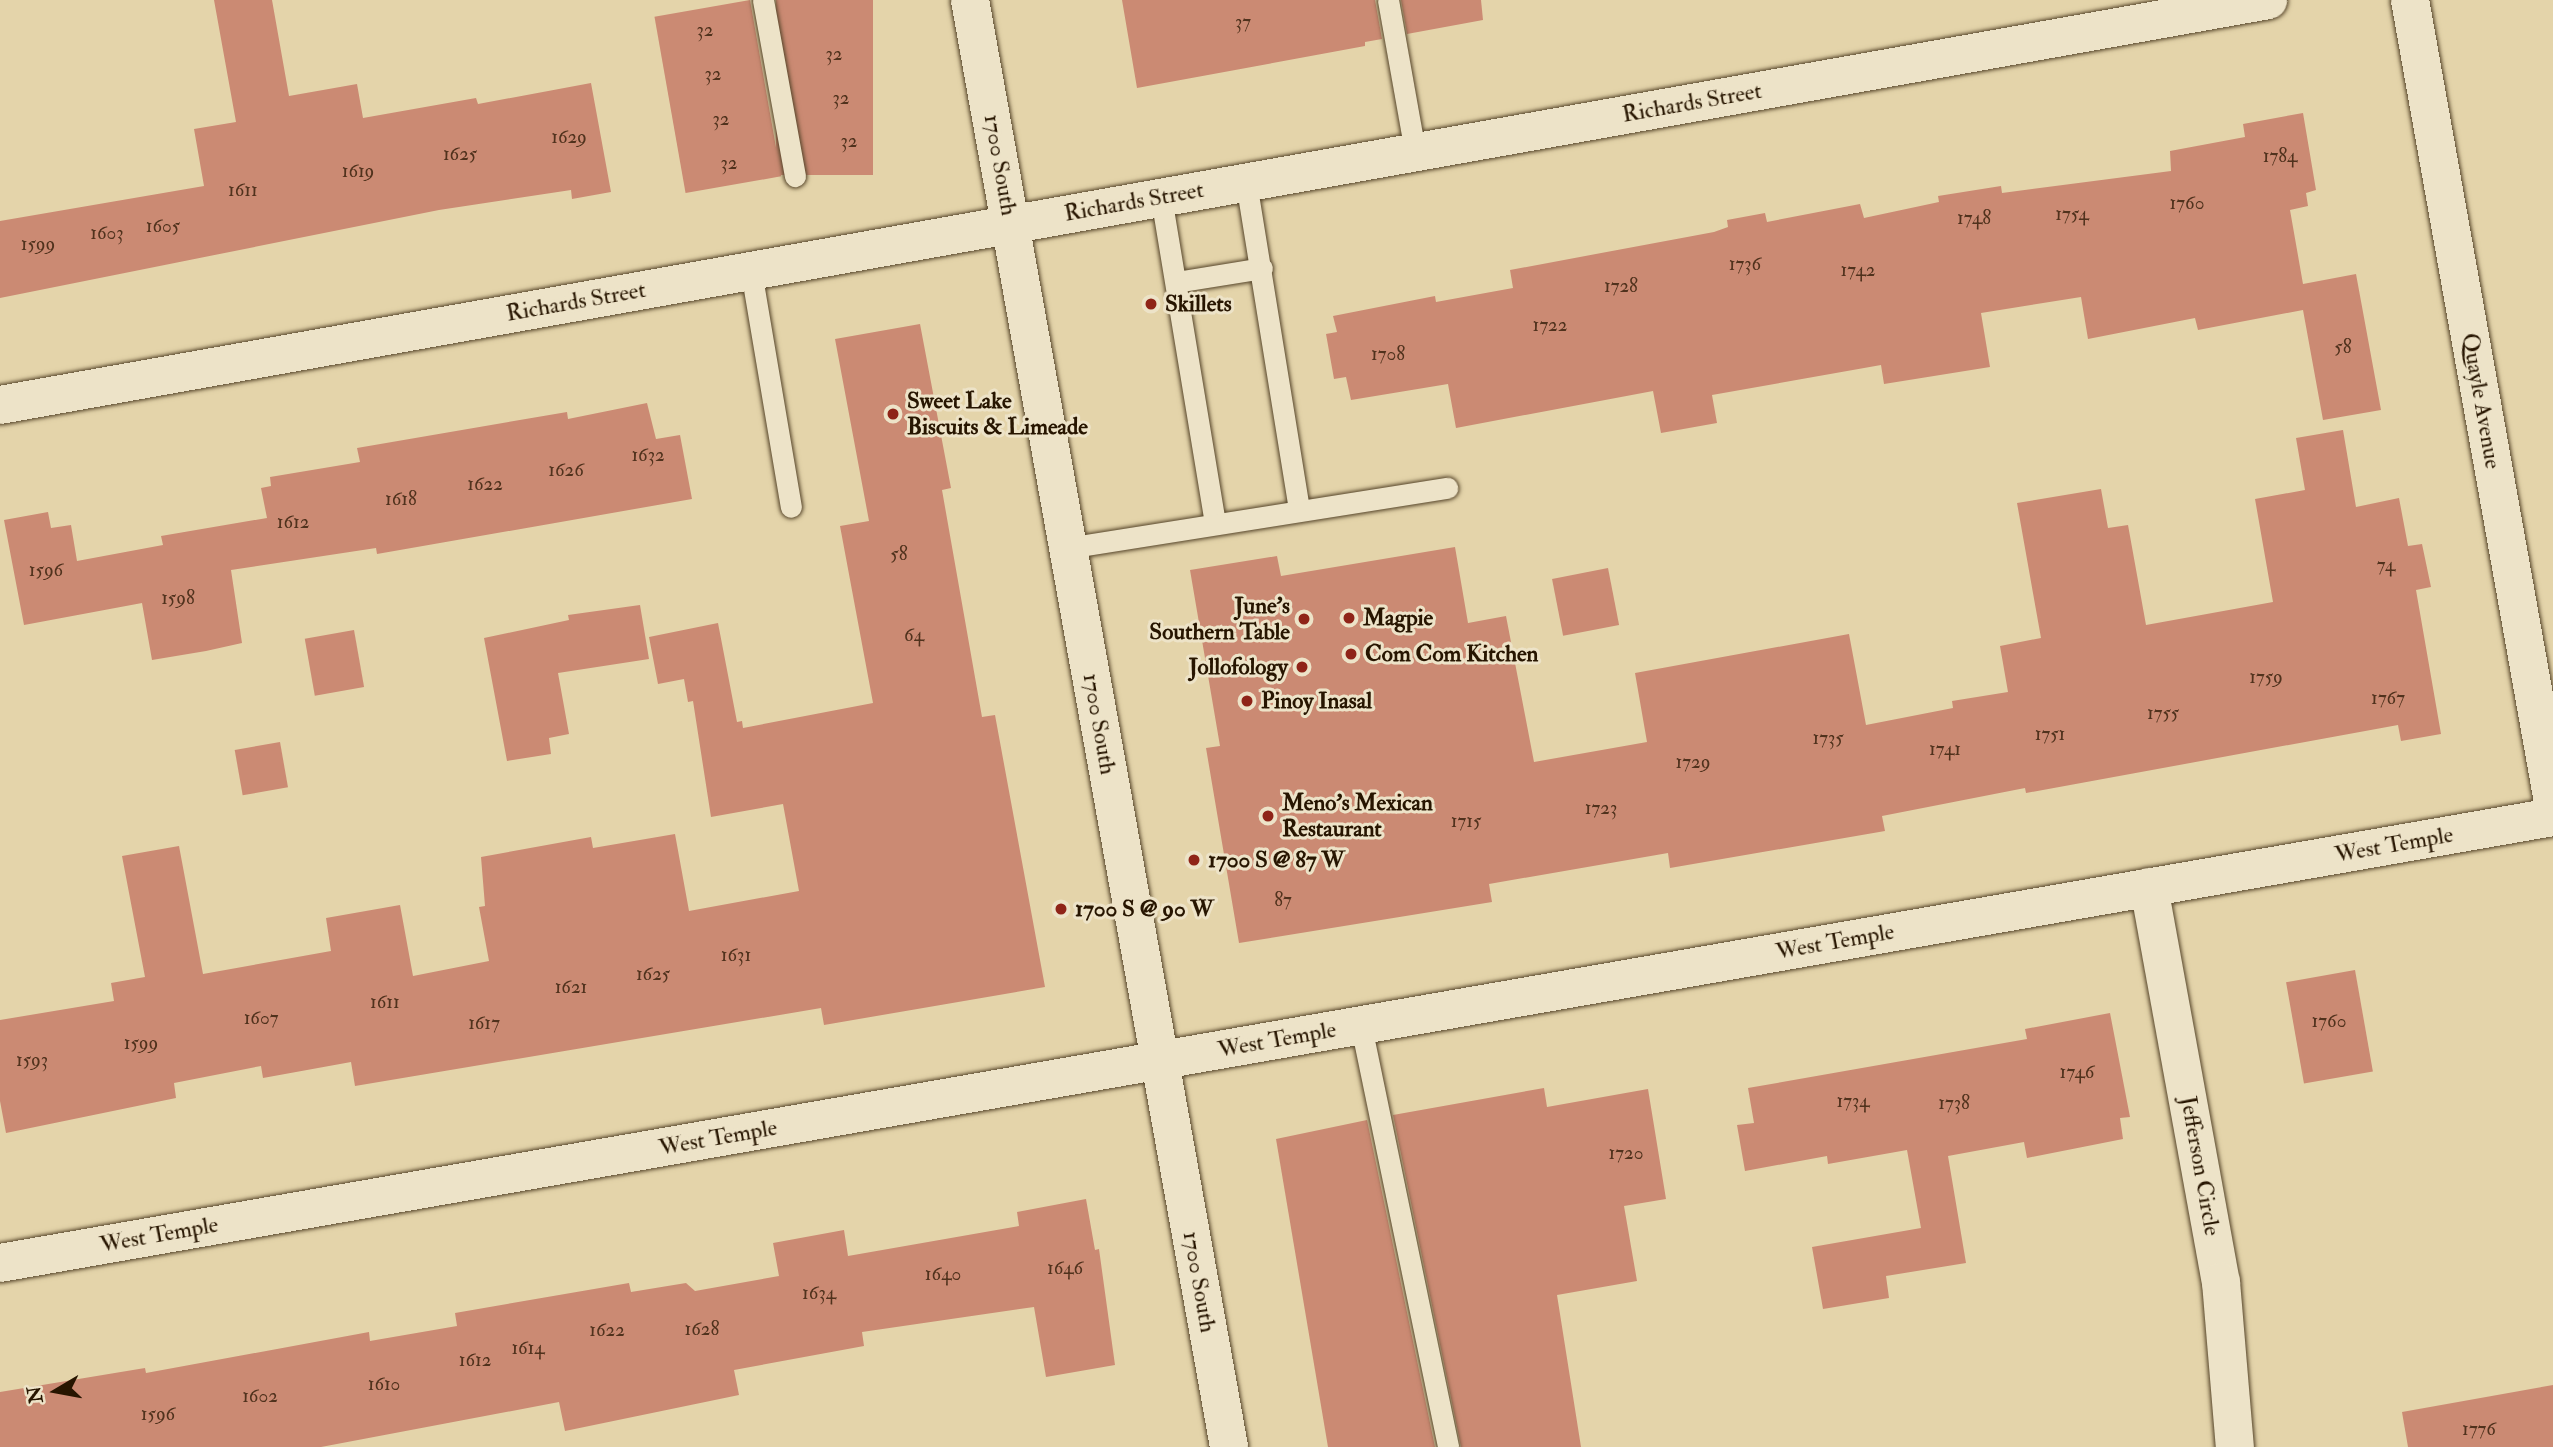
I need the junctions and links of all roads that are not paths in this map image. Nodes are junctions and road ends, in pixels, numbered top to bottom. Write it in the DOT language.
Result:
graph roads {
  1 [pos="763,0"];
  2 [pos="970,0"];
  3 [pos="1388,0"];
  4 [pos="2268,0"];
  5 [pos="2410,0"];
  6 [pos="1415,152"];
  7 [pos="794,176"];
  8 [pos="1246,183"];
  9 [pos="1161,198"];
  10 [pos="1010,224"];
  11 [pos="1262,268"];
  12 [pos="751,271"];
  13 [pos="1176,282"];
  14 [pos="0,405"];
  15 [pos="1447,488"];
  16 [pos="791,507"];
  17 [pos="1299,510"];
  18 [pos="1215,524"];
  19 [pos="1067,548"];
  20 [pos="2553,802"];
  21 [pos="2553,817"];
  22 [pos="2149,887"];
  23 [pos="1361,1026"];
  24 [pos="1158,1061"];
  25 [pos="0,1263"];
  26 [pos="1229,1447"];
  27 [pos="1448,1447"];
  28 [pos="2235,1447"];
  1 -- 7 [label="lane"];
  2 -- 10 [label="street, 1700 South"];
  3 -- 6 [label="lane"];
  4 -- 6 [label="street, Richards Street"];
  5 -- 20 [label="street, Quayle Avenue"];
  6 -- 8 [label="street, Richards Street"];
  8 -- 9 [label="street, Richards Street"];
  8 -- 11 [label="lane"];
  9 -- 10 [label="street, Richards Street"];
  9 -- 13 [label="lane"];
  10 -- 12 [label="street, Richards Street"];
  10 -- 19 [label="street, 1700 South"];
  11 -- 13 [label="lane"];
  11 -- 17 [label="lane"];
  12 -- 14 [label="street, Richards Street"];
  12 -- 16 [label="lane"];
  13 -- 18 [label="lane"];
  15 -- 17 [label="lane"];
  17 -- 18 [label="lane"];
  18 -- 19 [label="lane"];
  19 -- 24 [label="street, 1700 South"];
  21 -- 22 [label="street, West Temple"];
  22 -- 23 [label="street, West Temple"];
  22 -- 28 [label="street, Jefferson Circle"];
  23 -- 24 [label="street, West Temple"];
  23 -- 27 [label="lane"];
  24 -- 25 [label="street, West Temple"];
  24 -- 26 [label="street, 1700 South"];
}
